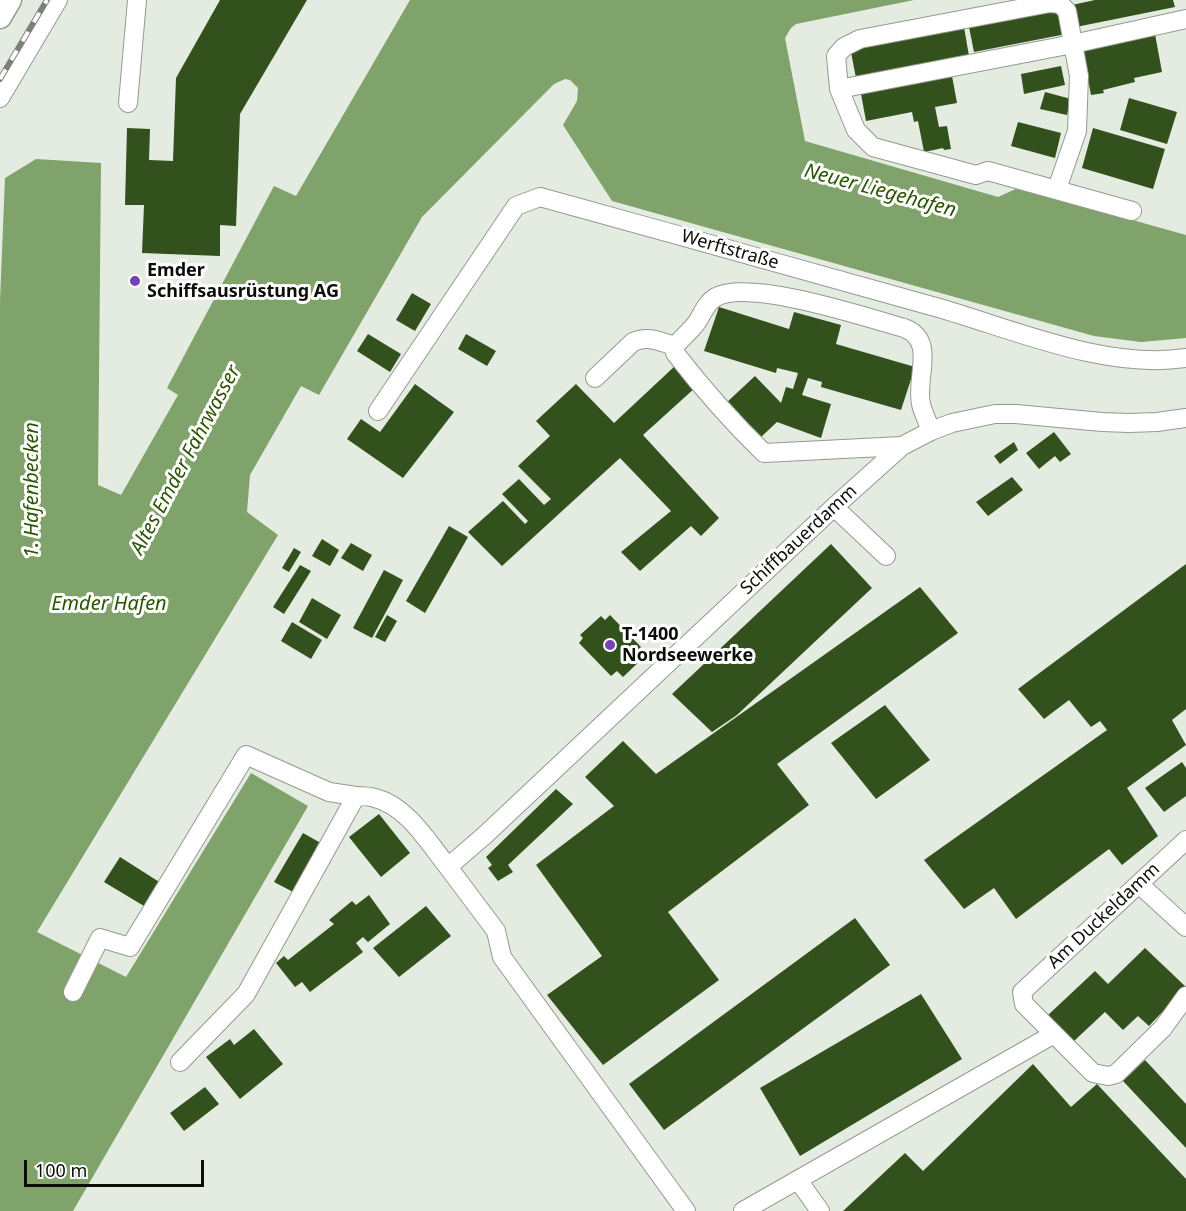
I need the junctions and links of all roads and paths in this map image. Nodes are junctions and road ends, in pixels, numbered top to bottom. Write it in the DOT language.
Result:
graph roads {
  1 [pos="10,0"];
  2 [pos="58,0"];
  3 [pos="137,0"];
  4 [pos="0,17"];
  5 [pos="1186,19"];
  6 [pos="1073,44"];
  7 [pos="839,90"];
  8 [pos="0,98"];
  9 [pos="128,103"];
  10 [pos="1057,189"];
  11 [pos="1132,211"];
  12 [pos="675,346"];
  13 [pos="1186,358"];
  14 [pos="595,378"];
  15 [pos="378,411"];
  16 [pos="1186,418"];
  17 [pos="931,431"];
  18 [pos="902,446"];
  19 [pos="834,507"];
  20 [pos="886,556"];
  21 [pos="356,796"];
  22 [pos="1186,840"];
  23 [pos="448,867"];
  24 [pos="1139,884"];
  25 [pos="1186,927"];
  26 [pos="73,992"];
  27 [pos="1186,996"];
  28 [pos="1054,1034"];
  29 [pos="180,1062"];
  30 [pos="798,1180"];
  31 [pos="686,1211"];
  32 [pos="743,1211"];
  33 [pos="820,1211"];
  1 -- 4 [label="main road"];
  2 -- 8 [label="street"];
  3 -- 9 [label="street"];
  5 -- 6 [label="street"];
  6 -- 7 [label="street"];
  6 -- 7 [label="street"];
  6 -- 10 [label="street"];
  7 -- 10 [label="street"];
  10 -- 11 [label="street"];
  12 -- 14 [label="street"];
  12 -- 17 [label="street"];
  12 -- 18 [label="street"];
  13 -- 15 [label="street, Werftstraße"];
  16 -- 17 [label="street, Schiffbauerdamm"];
  17 -- 18 [label="street, Schiffbauerdamm"];
  18 -- 19 [label="street, Schiffbauerdamm"];
  19 -- 20 [label="street"];
  19 -- 23 [label="street, Schiffbauerdamm"];
  21 -- 23 [label="street"];
  21 -- 26 [label="street"];
  21 -- 29 [label="street"];
  22 -- 24 [label="street, Am Duckeldamm"];
  23 -- 31 [label="street"];
  24 -- 25 [label="street"];
  24 -- 28 [label="street, Am Duckeldamm"];
  27 -- 28 [label="street"];
  28 -- 30 [label="street"];
  30 -- 32 [label="street"];
  30 -- 33 [label="street"];
}
